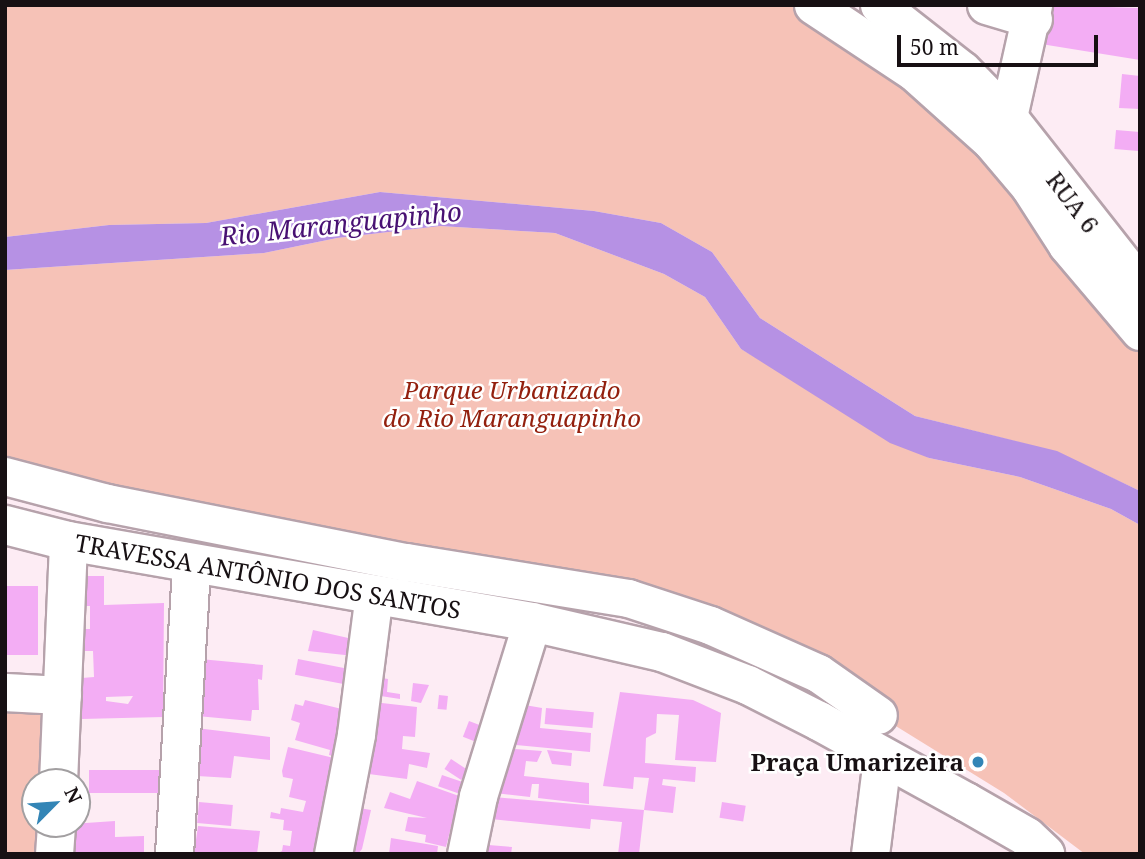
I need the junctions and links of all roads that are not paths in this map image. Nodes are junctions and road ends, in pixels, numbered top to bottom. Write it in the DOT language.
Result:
graph roads {
  1 [pos="813,5"];
  2 [pos="879,5"];
  3 [pos="986,5"];
  4 [pos="1033,12"];
  5 [pos="1008,117"];
  6 [pos="1140,285"];
  7 [pos="1140,331"];
  8 [pos="5,476"];
  9 [pos="5,525"];
  10 [pos="68,541"];
  11 [pos="191,564"];
  12 [pos="374,594"];
  13 [pos="532,622"];
  14 [pos="5,692"];
  15 [pos="62,695"];
  16 [pos="878,715"];
  17 [pos="882,759"];
  18 [pos="59,768"];
  19 [pos="174,854"];
  20 [pos="333,854"];
  21 [pos="466,854"];
  22 [pos="870,854"];
  23 [pos="1045,854"];
  1 -- 7 [label="street"];
  2 -- 5 [label="street, RUA 6"];
  3 -- 4 [label="street"];
  4 -- 5 [label="street"];
  5 -- 6 [label="street, RUA 6"];
  8 -- 16 [label="street"];
  9 -- 10 [label="main road, TRAVESSA ANTÔNIO DOS SANTOS"];
  10 -- 11 [label="main road, TRAVESSA ANTÔNIO DOS SANTOS"];
  10 -- 15 [label="street"];
  11 -- 12 [label="main road, TRAVESSA ANTÔNIO DOS SANTOS"];
  11 -- 19 [label="street"];
  12 -- 13 [label="main road, TRAVESSA ANTÔNIO DOS SANTOS"];
  12 -- 20 [label="street"];
  13 -- 17 [label="main road, TRAVESSA ANTÔNIO DOS SANTOS"];
  13 -- 21 [label="street"];
  14 -- 15 [label="street"];
  15 -- 18 [label="street"];
  17 -- 22 [label="street"];
  17 -- 23 [label="main road, TRAVESSA ANTÔNIO DOS SANTOS"];
}
